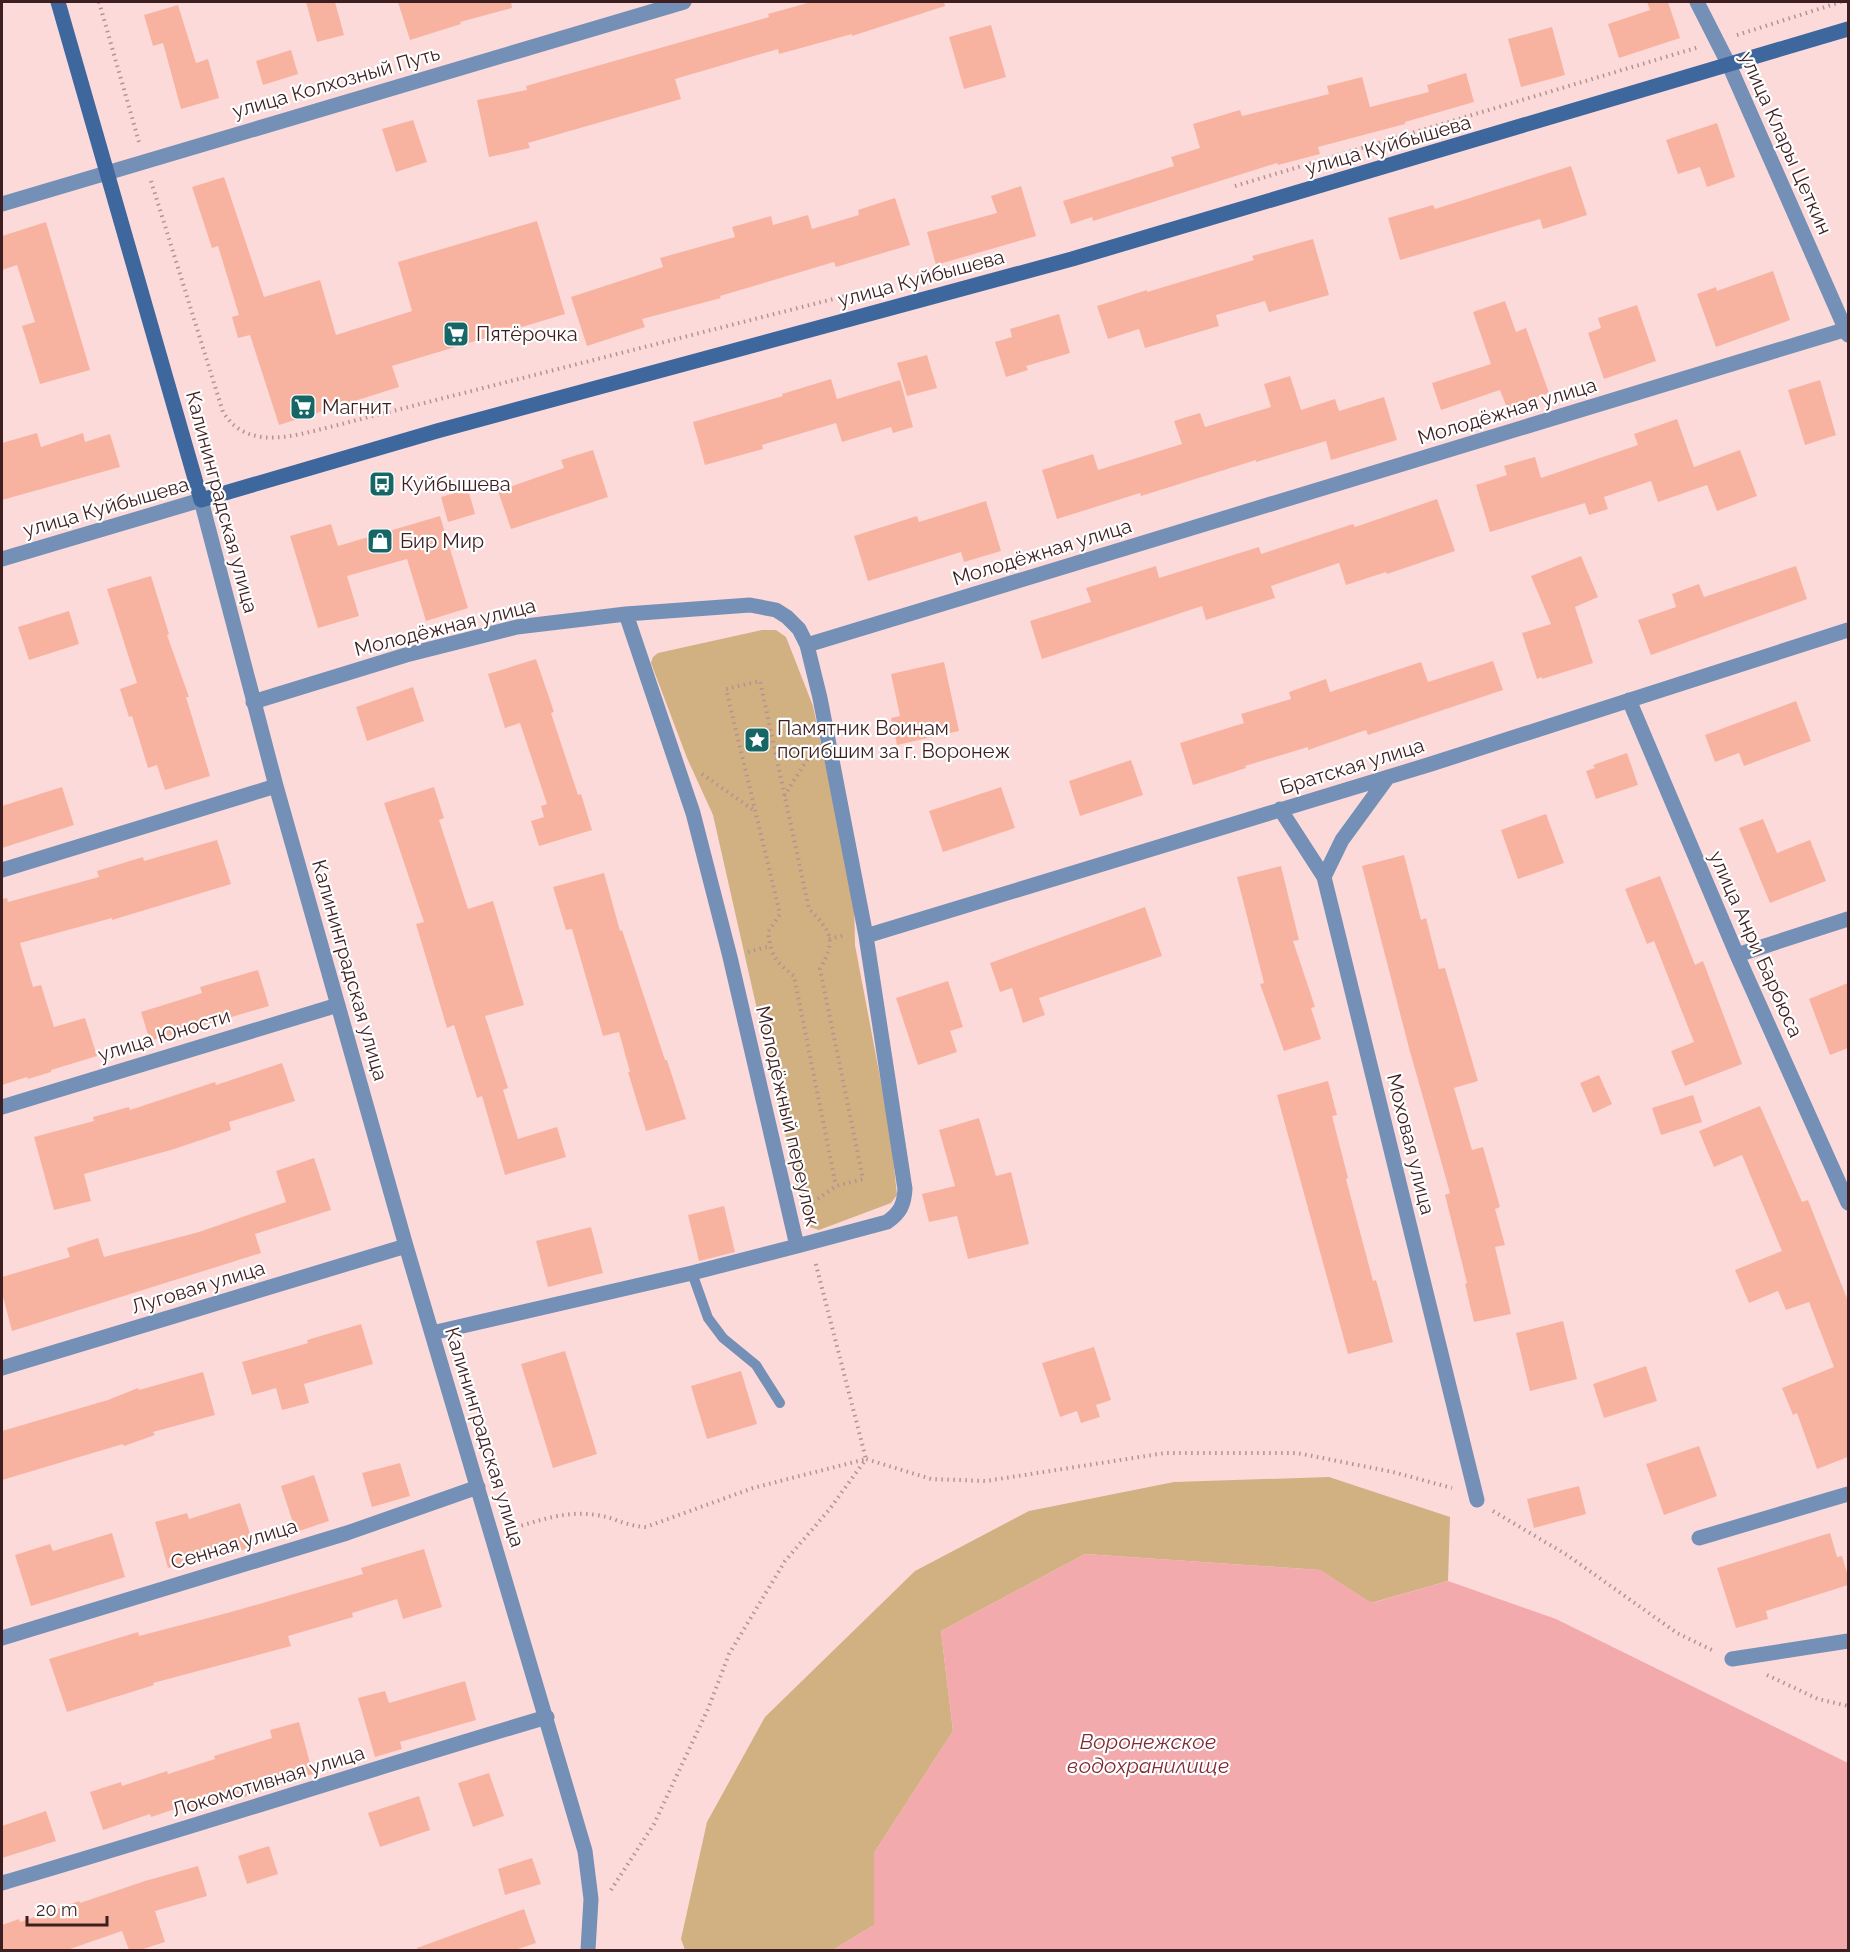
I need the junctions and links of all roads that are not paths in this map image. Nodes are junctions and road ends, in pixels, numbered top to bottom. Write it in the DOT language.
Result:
graph roads {
  1 [pos="58,2"];
  2 [pos="684,2"];
  3 [pos="1697,2"];
  4 [pos="1848,29"];
  5 [pos="1729,65"];
  6 [pos="106,172"];
  7 [pos="2,204"];
  8 [pos="1847,332"];
  9 [pos="201,500"];
  10 [pos="2,559"];
  11 [pos="626,614"];
  12 [pos="1848,630"];
  13 [pos="807,645"];
  14 [pos="1629,700"];
  15 [pos="253,702"];
  16 [pos="1388,777"];
  17 [pos="276,786"];
  18 [pos="1280,809"];
  19 [pos="2,870"];
  20 [pos="1324,877"];
  21 [pos="1848,919"];
  22 [pos="866,936"];
  23 [pos="1737,955"];
  24 [pos="338,1005"];
  25 [pos="2,1107"];
  26 [pos="1848,1203"];
  27 [pos="804,1245"];
  28 [pos="406,1246"];
  29 [pos="692,1273"];
  30 [pos="432,1333"];
  31 [pos="2,1368"];
  32 [pos="780,1402"];
  33 [pos="478,1487"];
  34 [pos="1848,1494"];
  35 [pos="1477,1500"];
  36 [pos="1699,1538"];
  37 [pos="2,1638"];
  38 [pos="1848,1641"];
  39 [pos="1732,1659"];
  40 [pos="547,1717"];
  41 [pos="2,1883"];
  42 [pos="588,1950"];
  1 -- 6 [label="main road, Калининградская улица"];
  2 -- 6 [label="street, улица Колхозный Путь"];
  3 -- 5 [label="street, улица Клары Цеткин"];
  4 -- 5 [label="main road, улица Куйбышева"];
  5 -- 8 [label="street, улица Клары Цеткин"];
  5 -- 9 [label="main road, улица Куйбышева"];
  6 -- 7 [label="street, улица Колхозный Путь"];
  6 -- 9 [label="main road, Калининградская улица"];
  8 -- 13 [label="street, Молодёжная улица"];
  9 -- 10 [label="street, улица Куйбышева"];
  9 -- 15 [label="street, Калининградская улица"];
  11 -- 13 [label="street, Молодёжная улица"];
  11 -- 15 [label="street, Молодёжная улица"];
  11 -- 27 [label="street, Молодёжный переулок"];
  12 -- 14 [label="street, Братская улица"];
  13 -- 22 [label="street, Молодёжный переулок"];
  14 -- 16 [label="street, Братская улица"];
  14 -- 23 [label="street, улица Анри Барбюса"];
  15 -- 17 [label="street, Калининградская улица"];
  16 -- 18 [label="street, Братская улица"];
  16 -- 20 [label="street"];
  17 -- 19 [label="street"];
  17 -- 24 [label="street, Калининградская улица"];
  18 -- 20 [label="street, Моховая улица"];
  18 -- 22 [label="street, Братская улица"];
  20 -- 35 [label="street, Моховая улица"];
  21 -- 23 [label="street"];
  22 -- 27 [label="street, Молодёжный переулок"];
  23 -- 26 [label="street, улица Анри Барбюса"];
  24 -- 25 [label="street, улица Юности"];
  24 -- 28 [label="street, Калининградская улица"];
  27 -- 29 [label="street"];
  28 -- 30 [label="street, Калининградская улица"];
  28 -- 31 [label="street, Луговая улица"];
  29 -- 30 [label="street"];
  29 -- 32 [label="lane"];
  30 -- 33 [label="street, Калининградская улица"];
  33 -- 37 [label="street, Сенная улица"];
  33 -- 40 [label="street, Калининградская улица"];
  34 -- 36 [label="street"];
  38 -- 39 [label="street"];
  40 -- 41 [label="street, Локомотивная улица"];
  40 -- 42 [label="street, Калининградская улица"];
}
